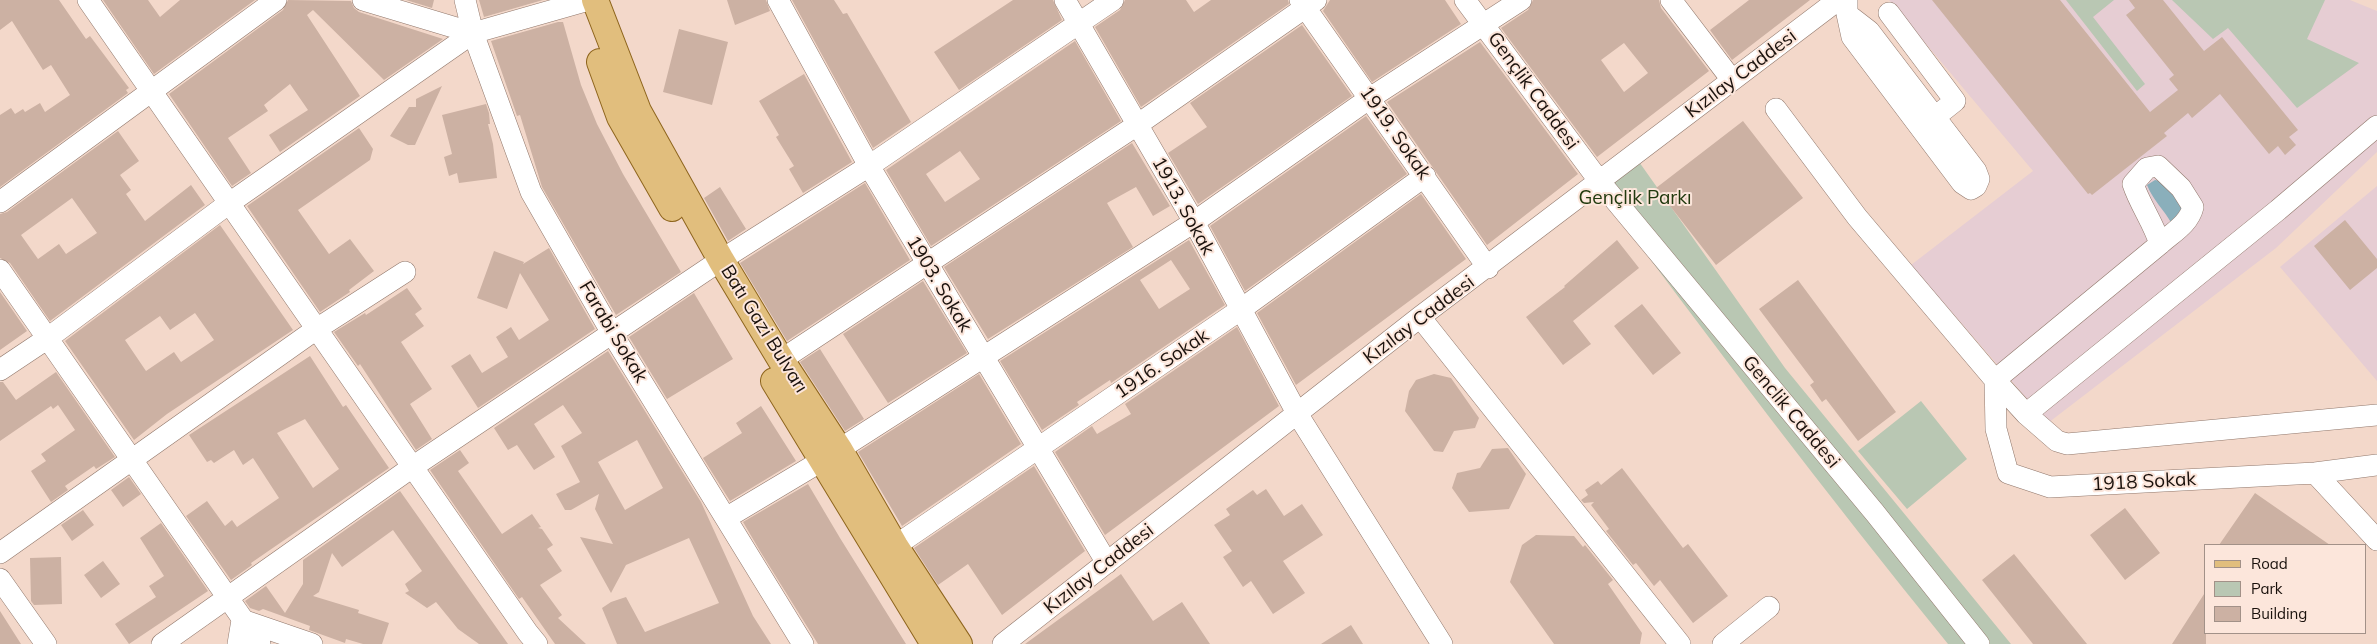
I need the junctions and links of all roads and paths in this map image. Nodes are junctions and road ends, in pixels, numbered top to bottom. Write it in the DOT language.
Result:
graph roads {
  1 [pos="88,0"];
  2 [pos="276,0"];
  3 [pos="363,0"];
  4 [pos="465,0"];
  5 [pos="778,0"];
  6 [pos="1065,0"];
  7 [pos="1113,0"];
  8 [pos="1465,0"];
  9 [pos="1522,0"];
  10 [pos="1671,0"];
  11 [pos="585,1"];
  12 [pos="1307,2"];
  13 [pos="1844,5"];
  14 [pos="1889,13"];
  15 [pos="1078,24"];
  16 [pos="1484,24"];
  17 [pos="473,33"];
  18 [pos="1732,80"];
  19 [pos="150,92"];
  20 [pos="1370,98"];
  21 [pos="1776,109"];
  22 [pos="1935,117"];
  23 [pos="1137,125"];
  24 [pos="2377,126"];
  25 [pos="869,166"];
  26 [pos="1425,176"];
  27 [pos="1600,182"];
  28 [pos="0,202"];
  29 [pos="228,204"];
  30 [pos="1194,222"];
  31 [pos="2160,244"];
  32 [pos="926,264"];
  33 [pos="714,265"];
  34 [pos="1488,268"];
  35 [pos="0,270"];
  36 [pos="405,272"];
  37 [pos="1240,310"];
  38 [pos="1420,318"];
  39 [pos="315,330"];
  40 [pos="613,335"];
  41 [pos="48,338"];
  42 [pos="984,357"];
  43 [pos="781,360"];
  44 [pos="0,370"];
  45 [pos="1995,380"];
  46 [pos="2026,414"];
  47 [pos="2377,414"];
  48 [pos="1298,415"];
  49 [pos="1038,449"];
  50 [pos="830,454"];
  51 [pos="132,458"];
  52 [pos="2377,465"];
  53 [pos="411,468"];
  54 [pos="2315,473"];
  55 [pos="726,518"];
  56 [pos="2377,540"];
  57 [pos="895,546"];
  58 [pos="0,553"];
  59 [pos="1107,563"];
  60 [pos="0,579"];
  61 [pos="228,599"];
  62 [pos="1769,607"];
  63 [pos="242,620"];
  64 [pos="46,644"];
  65 [pos="162,644"];
  66 [pos="238,644"];
  67 [pos="260,644"];
  68 [pos="312,644"];
  69 [pos="537,644"];
  70 [pos="803,644"];
  71 [pos="934,644"];
  72 [pos="959,644"];
  73 [pos="1003,644"];
  74 [pos="1442,644"];
  75 [pos="1680,644"];
  76 [pos="1723,644"];
  77 [pos="1979,644"];
  1 -- 19 [label="street"];
  2 -- 19 [label="street"];
  3 -- 17 [label="street"];
  4 -- 17 [label="street, Farabi Sokak"];
  5 -- 25 [label="street, 1903. Sokak"];
  6 -- 15 [label="street, 1913. Sokak"];
  7 -- 15 [label="street"];
  8 -- 16 [label="street, Gençlik Caddesi"];
  9 -- 16 [label="street"];
  10 -- 18 [label="street"];
  11 -- 17 [label="street"];
  11 -- 33 [label="main road, Batı Gazi Bulvarı"];
  12 -- 20 [label="street, 1919. Sokak"];
  12 -- 23 [label="street"];
  13 -- 18 [label="street, Kızılay Caddesi"];
  13 -- 22 [label="street"];
  13 -- 22 [label="street"];
  14 -- 22 [label="street"];
  15 -- 23 [label="street, 1913. Sokak"];
  15 -- 25 [label="street"];
  16 -- 20 [label="street"];
  16 -- 27 [label="street, Gençlik Caddesi"];
  17 -- 29 [label="street"];
  17 -- 40 [label="street, Farabi Sokak"];
  18 -- 27 [label="street, Kızılay Caddesi"];
  19 -- 28 [label="street"];
  19 -- 29 [label="street"];
  20 -- 26 [label="street, 1919. Sokak"];
  20 -- 30 [label="street"];
  21 -- 45 [label="street"];
  23 -- 30 [label="street, 1913. Sokak"];
  23 -- 32 [label="street"];
  24 -- 46 [label="street"];
  25 -- 32 [label="street, 1903. Sokak"];
  25 -- 33 [label="street"];
  26 -- 34 [label="street, 1919. Sokak"];
  26 -- 37 [label="street, 1916. Sokak"];
  27 -- 34 [label="street, Kızılay Caddesi"];
  27 -- 77 [label="street, Genclik Caddesi"];
  29 -- 39 [label="street"];
  29 -- 41 [label="street"];
  30 -- 37 [label="street, 1913. Sokak"];
  30 -- 42 [label="street"];
  31 -- 45 [label="street"];
  32 -- 42 [label="street, 1903. Sokak"];
  32 -- 43 [label="street"];
  33 -- 40 [label="street"];
  33 -- 43 [label="main road, Batı Gazi Bulvarı"];
  33 -- 50 [label="main road, Batı Gazi Bulvarı"];
  34 -- 38 [label="street, Kızılay Caddesi"];
  35 -- 41 [label="street"];
  36 -- 39 [label="street"];
  37 -- 48 [label="street, 1913. Sokak"];
  37 -- 49 [label="street, 1916. Sokak"];
  38 -- 48 [label="street, Kızılay Caddesi"];
  38 -- 75 [label="street"];
  39 -- 51 [label="street"];
  39 -- 53 [label="street"];
  40 -- 53 [label="street"];
  40 -- 55 [label="street, Farabi Sokak"];
  41 -- 44 [label="street"];
  41 -- 51 [label="street"];
  42 -- 49 [label="street, 1903. Sokak"];
  42 -- 50 [label="street"];
  43 -- 50 [label="main road, Batı Gazi Bulvarı"];
  45 -- 46 [label="street"];
  45 -- 54 [label="street, 1918 Sokak"];
  46 -- 47 [label="street"];
  48 -- 59 [label="street, Kızılay Caddesi"];
  48 -- 74 [label="street, 1913. Sokak"];
  49 -- 57 [label="street, 1916. Sokak"];
  49 -- 59 [label="street, 1903. Sokak"];
  50 -- 55 [label="street"];
  50 -- 57 [label="main road, Batı Gazi Bulvarı"];
  50 -- 71 [label="main road, Batı Gazi Bulvarı"];
  51 -- 58 [label="street"];
  51 -- 61 [label="street"];
  52 -- 54 [label="street, 1918 Sokak"];
  53 -- 61 [label="street"];
  53 -- 69 [label="street"];
  54 -- 56 [label="street"];
  55 -- 70 [label="street, Farabi Sokak"];
  57 -- 72 [label="main road, Batı Gazi Bulvarı"];
  59 -- 73 [label="street, Kızılay Caddesi"];
  60 -- 64 [label="street"];
  61 -- 63 [label="street"];
  61 -- 65 [label="street"];
  62 -- 76 [label="street"];
  63 -- 66 [label="street"];
  63 -- 67 [label="street"];
  63 -- 68 [label="street"];
}
